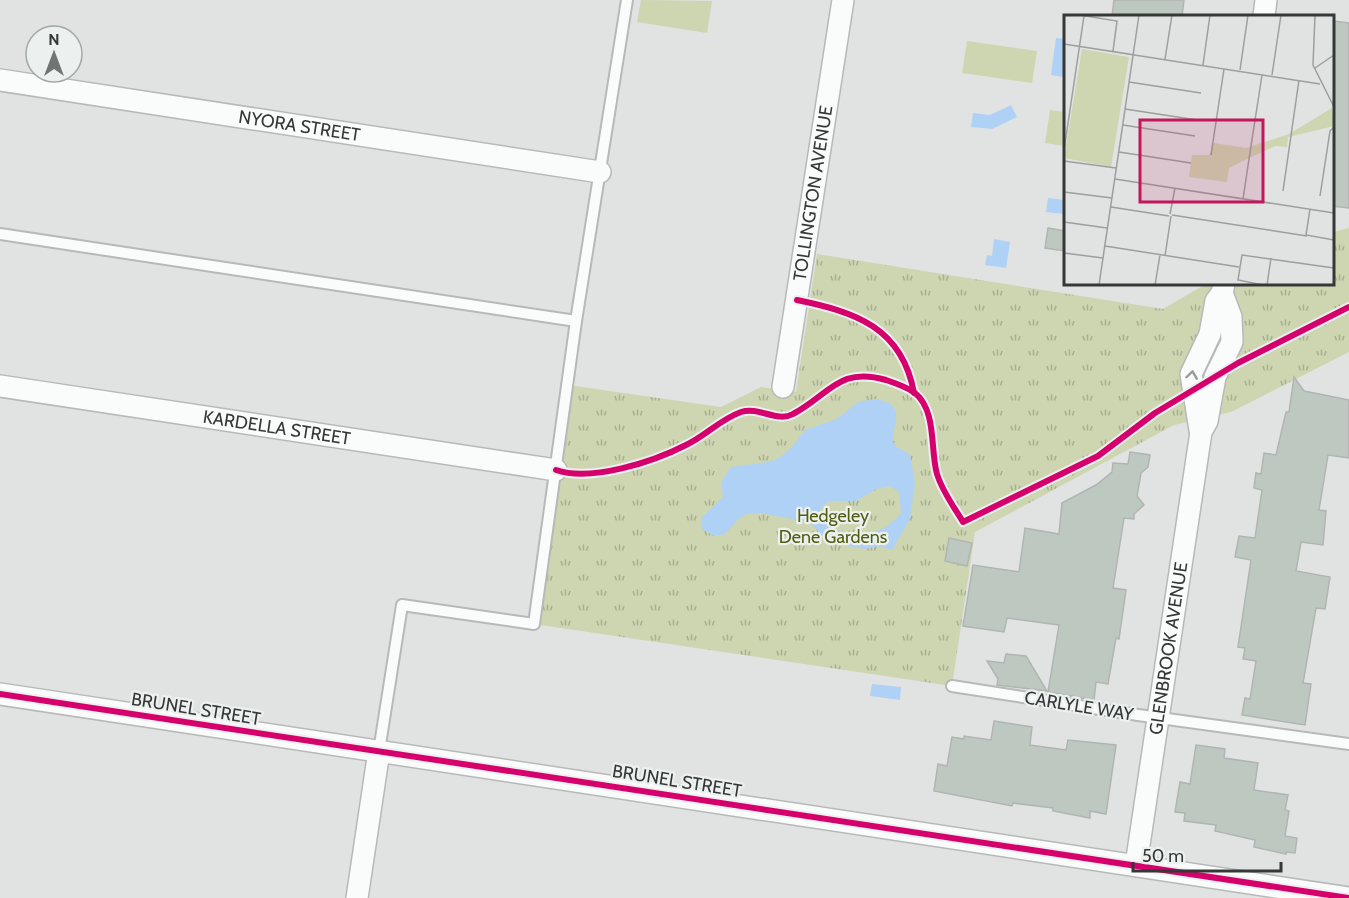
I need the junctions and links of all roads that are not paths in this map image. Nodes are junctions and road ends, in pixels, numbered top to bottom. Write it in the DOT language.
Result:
graph roads {
  1 [pos="627,0"];
  2 [pos="843,0"];
  3 [pos="1266,0"];
  4 [pos="1264,15"];
  5 [pos="0,80"];
  6 [pos="600,172"];
  7 [pos="0,234"];
  8 [pos="1223,288"];
  9 [pos="576,321"];
  10 [pos="0,386"];
  11 [pos="783,387"];
  12 [pos="556,470"];
  13 [pos="952,686"];
  14 [pos="0,694"];
  15 [pos="1158,717"];
  16 [pos="1349,744"];
  17 [pos="379,752"];
  18 [pos="1136,865"];
  19 [pos="357,898"];
  20 [pos="1349,898"];
  1 -- 6 [label="lane"];
  2 -- 11 [label="street, TOLLINGTON AVENUE"];
  3 -- 4 [label="street"];
  5 -- 6 [label="street, NYORA STREET"];
  6 -- 9 [label="lane"];
  7 -- 9 [label="lane"];
  8 -- 15 [label="street, GLENBROOK AVENUE"];
  9 -- 12 [label="lane"];
  10 -- 12 [label="street, KARDELLA STREET"];
  12 -- 17 [label="lane"];
  13 -- 15 [label="lane, CARLYLE WAY"];
  14 -- 17 [label="street, BRUNEL STREET"];
  15 -- 16 [label="lane, CARLYLE WAY"];
  15 -- 18 [label="street, GLENBROOK AVENUE"];
  17 -- 18 [label="street, BRUNEL STREET"];
  17 -- 19 [label="street"];
  18 -- 20 [label="street, BRUNEL STREET"];
}
